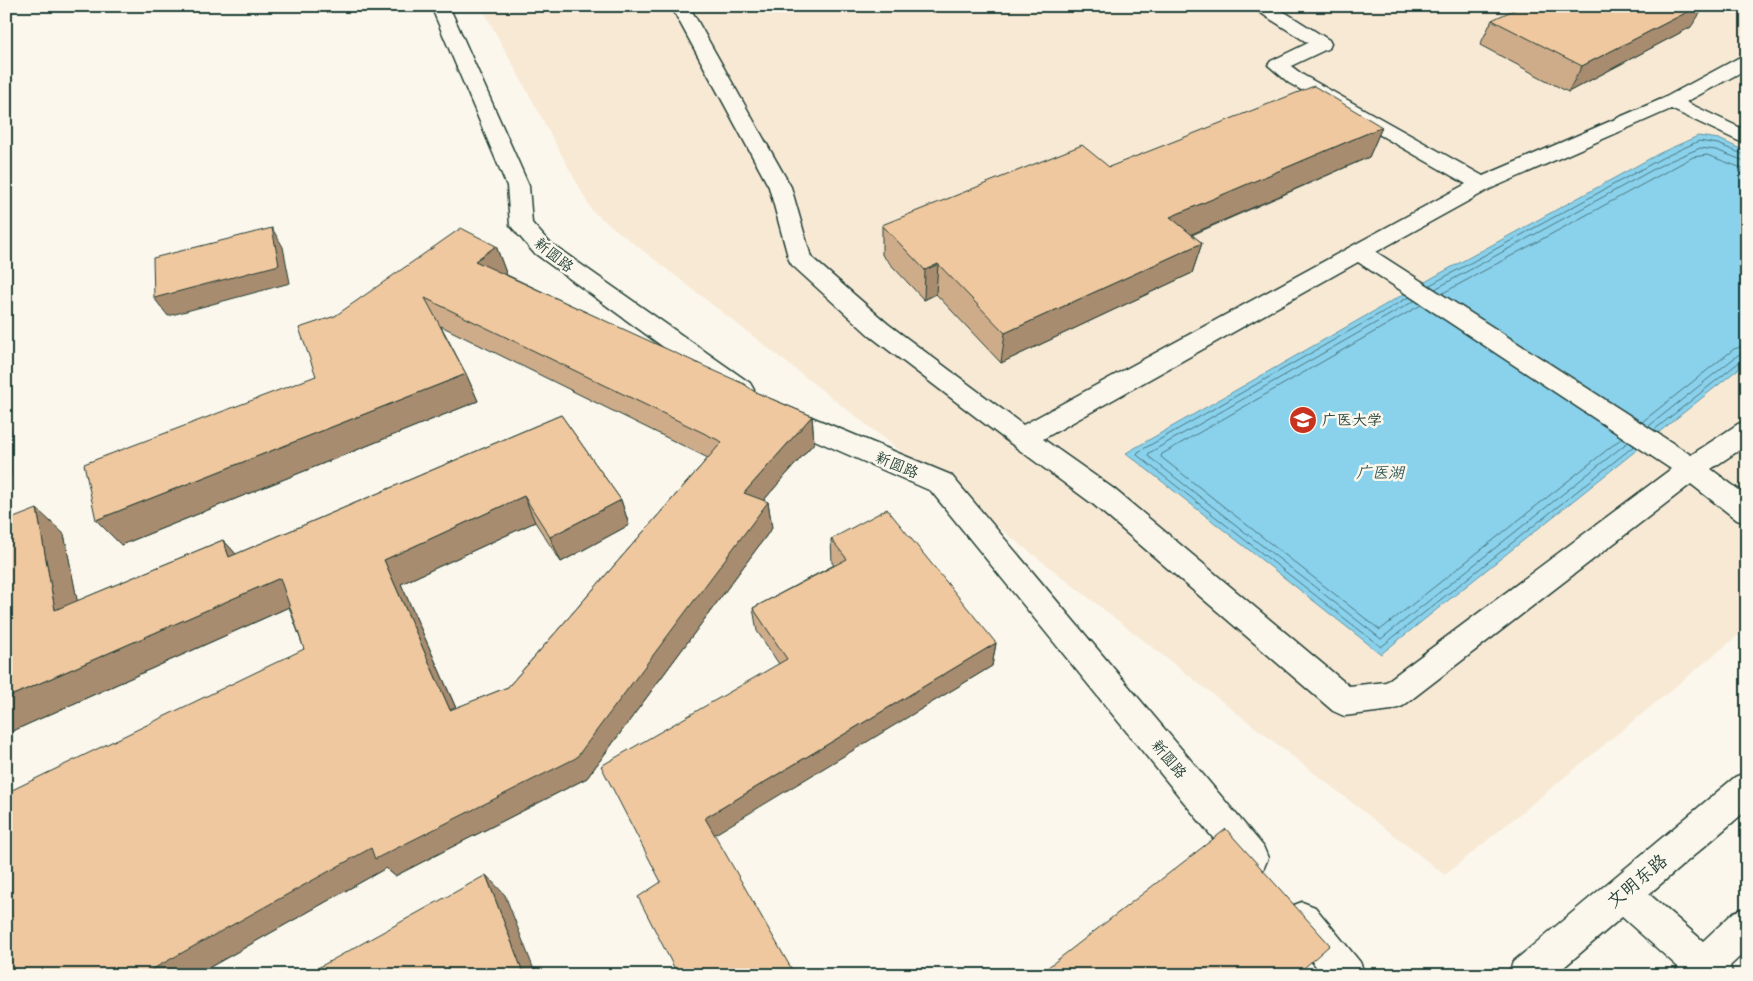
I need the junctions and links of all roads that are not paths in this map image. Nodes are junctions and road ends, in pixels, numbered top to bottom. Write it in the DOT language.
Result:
graph roads {
  1 [pos="440,6"];
  2 [pos="680,6"];
  3 [pos="1262,6"];
  4 [pos="1747,61"];
  5 [pos="1671,102"];
  6 [pos="1747,139"];
  7 [pos="1482,184"];
  8 [pos="1359,252"];
  9 [pos="1747,431"];
  10 [pos="1022,438"];
  11 [pos="1691,469"];
  12 [pos="1747,512"];
  13 [pos="1747,788"];
  14 [pos="1264,875"];
  15 [pos="1622,894"];
  16 [pos="1283,898"];
  17 [pos="1747,925"];
  18 [pos="1704,971"];
  19 [pos="1347,975"];
  20 [pos="1526,975"];
  1 -- 14 [label="street, 新圆路"];
  2 -- 10 [label="street"];
  3 -- 7 [label="street"];
  4 -- 5 [label="street"];
  5 -- 6 [label="street"];
  5 -- 7 [label="street"];
  7 -- 8 [label="street"];
  8 -- 10 [label="street"];
  8 -- 11 [label="street"];
  9 -- 11 [label="street"];
  10 -- 11 [label="street"];
  11 -- 12 [label="street"];
  13 -- 15 [label="street, 文明东路"];
  15 -- 18 [label="street"];
  15 -- 20 [label="street, 文明东路"];
  16 -- 19 [label="street"];
  17 -- 18 [label="street"];
}
